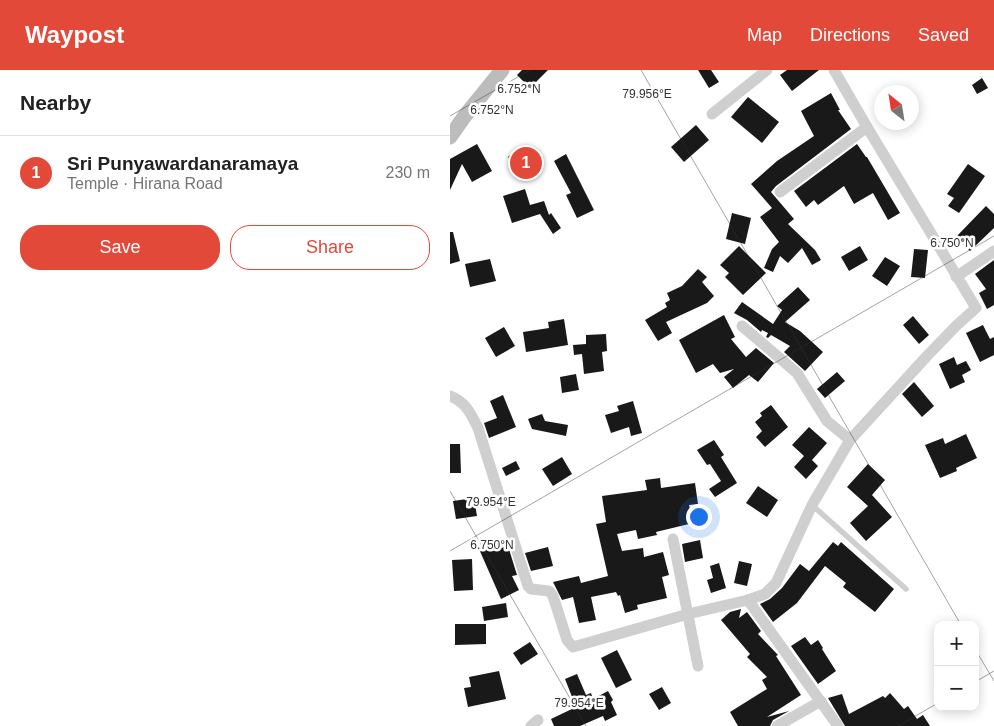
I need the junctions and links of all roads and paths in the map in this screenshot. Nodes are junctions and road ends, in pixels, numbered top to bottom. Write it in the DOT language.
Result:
graph roads {
  1 [pos="502,70"];
  2 [pos="767,70"];
  3 [pos="834,70"];
  4 [pos="712,114"];
  5 [pos="867,127"];
  6 [pos="450,137"];
  7 [pos="780,192"];
  8 [pos="994,251"];
  9 [pos="956,277"];
  10 [pos="742,326"];
  11 [pos="450,396"];
  12 [pos="850,440"];
  13 [pos="812,505"];
  14 [pos="673,539"];
  15 [pos="906,589"];
  16 [pos="748,600"];
  17 [pos="688,614"];
  18 [pos="698,666"];
  19 [pos="821,701"];
  20 [pos="776,726"];
  21 [pos="838,726"];
  1 -- 6 [label="street"];
  2 -- 4 [label="street"];
  3 -- 5 [label="street"];
  5 -- 7 [label="street"];
  5 -- 9 [label="street"];
  8 -- 9 [label="street"];
  9 -- 12 [label="street"];
  10 -- 12 [label="street"];
  11 -- 17 [label="street"];
  12 -- 13 [label="street"];
  13 -- 15 [label="lane"];
  13 -- 16 [label="street"];
  14 -- 17 [label="street"];
  16 -- 17 [label="street"];
  16 -- 19 [label="street"];
  17 -- 18 [label="street"];
  19 -- 20 [label="street"];
  19 -- 21 [label="street"];
}
